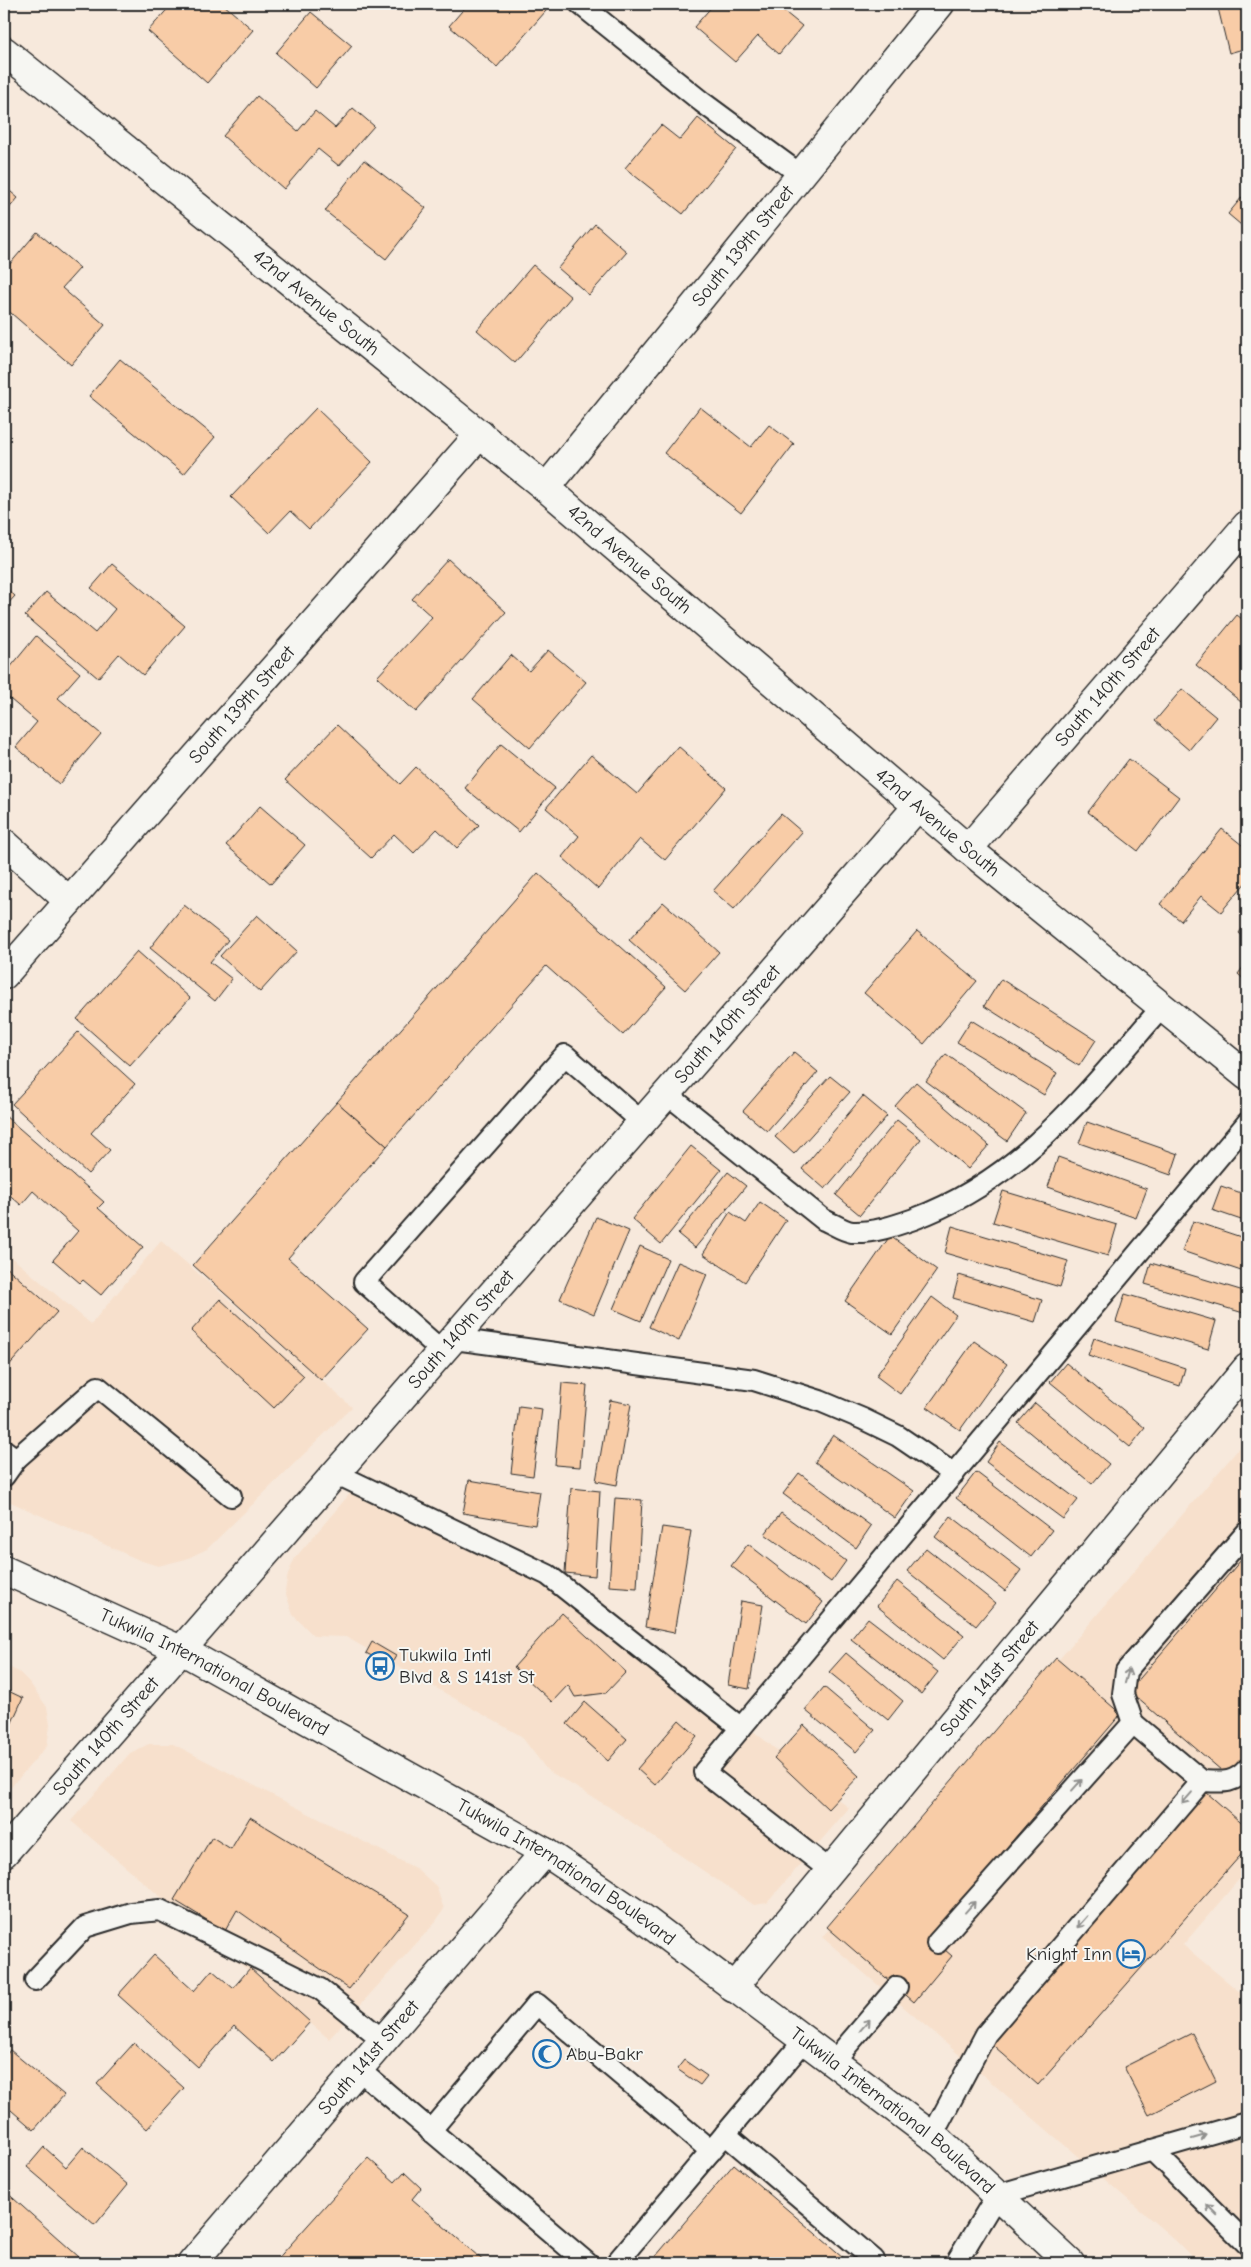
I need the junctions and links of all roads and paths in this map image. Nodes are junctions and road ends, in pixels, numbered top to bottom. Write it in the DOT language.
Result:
graph roads {
  1 [pos="580,4"];
  2 [pos="940,4"];
  3 [pos="4,51"];
  4 [pos="801,174"];
  5 [pos="480,434"];
  6 [pos="546,488"];
  7 [pos="1247,525"];
  8 [pos="918,806"];
  9 [pos="4,843"];
  10 [pos="968,849"];
  11 [pos="69,901"];
  12 [pos="4,975"];
  13 [pos="1162,1007"];
  14 [pos="1247,1076"];
  15 [pos="666,1094"];
  16 [pos="642,1122"];
  17 [pos="1247,1123"];
  18 [pos="448,1346"];
  19 [pos="1247,1368"];
  20 [pos="10,1454"];
  21 [pos="337,1474"];
  22 [pos="954,1474"];
  23 [pos="4,1476"];
  24 [pos="231,1496"];
  25 [pos="1247,1532"];
  26 [pos="4,1570"];
  27 [pos="182,1651"];
  28 [pos="1133,1723"];
  29 [pos="741,1728"];
  30 [pos="1247,1769"];
  31 [pos="1202,1781"];
  32 [pos="545,1852"];
  33 [pos="4,1853"];
  34 [pos="830,1871"];
  35 [pos="938,1943"];
  36 [pos="35,1980"];
  37 [pos="897,1987"];
  38 [pos="733,1988"];
  39 [pos="383,2040"];
  40 [pos="804,2041"];
  41 [pos="833,2062"];
  42 [pos="358,2069"];
  43 [pos="1247,2122"];
  44 [pos="430,2130"];
  45 [pos="725,2134"];
  46 [pos="932,2136"];
  47 [pos="1152,2150"];
  48 [pos="711,2151"];
  49 [pos="998,2195"];
  50 [pos="1247,2244"];
  51 [pos="192,2263"];
  52 [pos="587,2263"];
  53 [pos="616,2263"];
  54 [pos="872,2263"];
  55 [pos="956,2263"];
  56 [pos="1070,2263"];
  1 -- 4 [label="lane"];
  2 -- 4 [label="street, South 139th Street"];
  3 -- 5 [label="street, 42nd Avenue South"];
  4 -- 6 [label="street, South 139th Street"];
  5 -- 6 [label="street, 42nd Avenue South"];
  5 -- 11 [label="street, South 139th Street"];
  6 -- 8 [label="street, 42nd Avenue South"];
  7 -- 10 [label="street, South 140th Street"];
  8 -- 10 [label="street, 42nd Avenue South"];
  8 -- 15 [label="street, South 140th Street"];
  9 -- 11 [label="street"];
  10 -- 13 [label="street, 42nd Avenue South"];
  11 -- 12 [label="street, South 139th Street"];
  13 -- 14 [label="street, 42nd Avenue South"];
  13 -- 15 [label="lane"];
  15 -- 16 [label="street, South 140th Street"];
  16 -- 18 [label="street, South 140th Street"];
  16 -- 18 [label="lane"];
  17 -- 22 [label="lane"];
  18 -- 21 [label="street, South 140th Street"];
  18 -- 22 [label="lane"];
  19 -- 34 [label="street, South 141st Street"];
  20 -- 23 [label="lane"];
  20 -- 24 [label="lane"];
  21 -- 27 [label="street, South 140th Street"];
  21 -- 29 [label="lane"];
  22 -- 29 [label="lane"];
  28 -- 25 [label="lane, one-way"];
  26 -- 27 [label="street, Tukwila International Boulevard"];
  27 -- 32 [label="street, Tukwila International Boulevard"];
  27 -- 33 [label="street, South 140th Street"];
  28 -- 31 [label="lane"];
  35 -- 28 [label="lane, one-way"];
  29 -- 34 [label="lane"];
  30 -- 31 [label="lane"];
  31 -- 46 [label="lane, one-way"];
  32 -- 38 [label="street, Tukwila International Boulevard"];
  32 -- 39 [label="street, South 141st Street"];
  34 -- 38 [label="street, South 141st Street"];
  36 -- 39 [label="lane"];
  41 -- 37 [label="lane, one-way"];
  38 -- 40 [label="street, Tukwila International Boulevard"];
  39 -- 42 [label="street, South 141st Street"];
  40 -- 41 [label="street, Tukwila International Boulevard"];
  40 -- 45 [label="lane"];
  41 -- 46 [label="street, Tukwila International Boulevard"];
  42 -- 44 [label="lane"];
  42 -- 51 [label="street, South 141st Street"];
  47 -- 43 [label="lane, one-way"];
  44 -- 48 [label="lane"];
  44 -- 52 [label="lane"];
  45 -- 48 [label="lane"];
  45 -- 54 [label="lane"];
  46 -- 49 [label="street, Tukwila International Boulevard"];
  47 -- 49 [label="lane"];
  50 -- 47 [label="lane, one-way"];
  48 -- 53 [label="lane"];
  49 -- 55 [label="lane"];
  49 -- 56 [label="street, Tukwila International Boulevard"];
}
